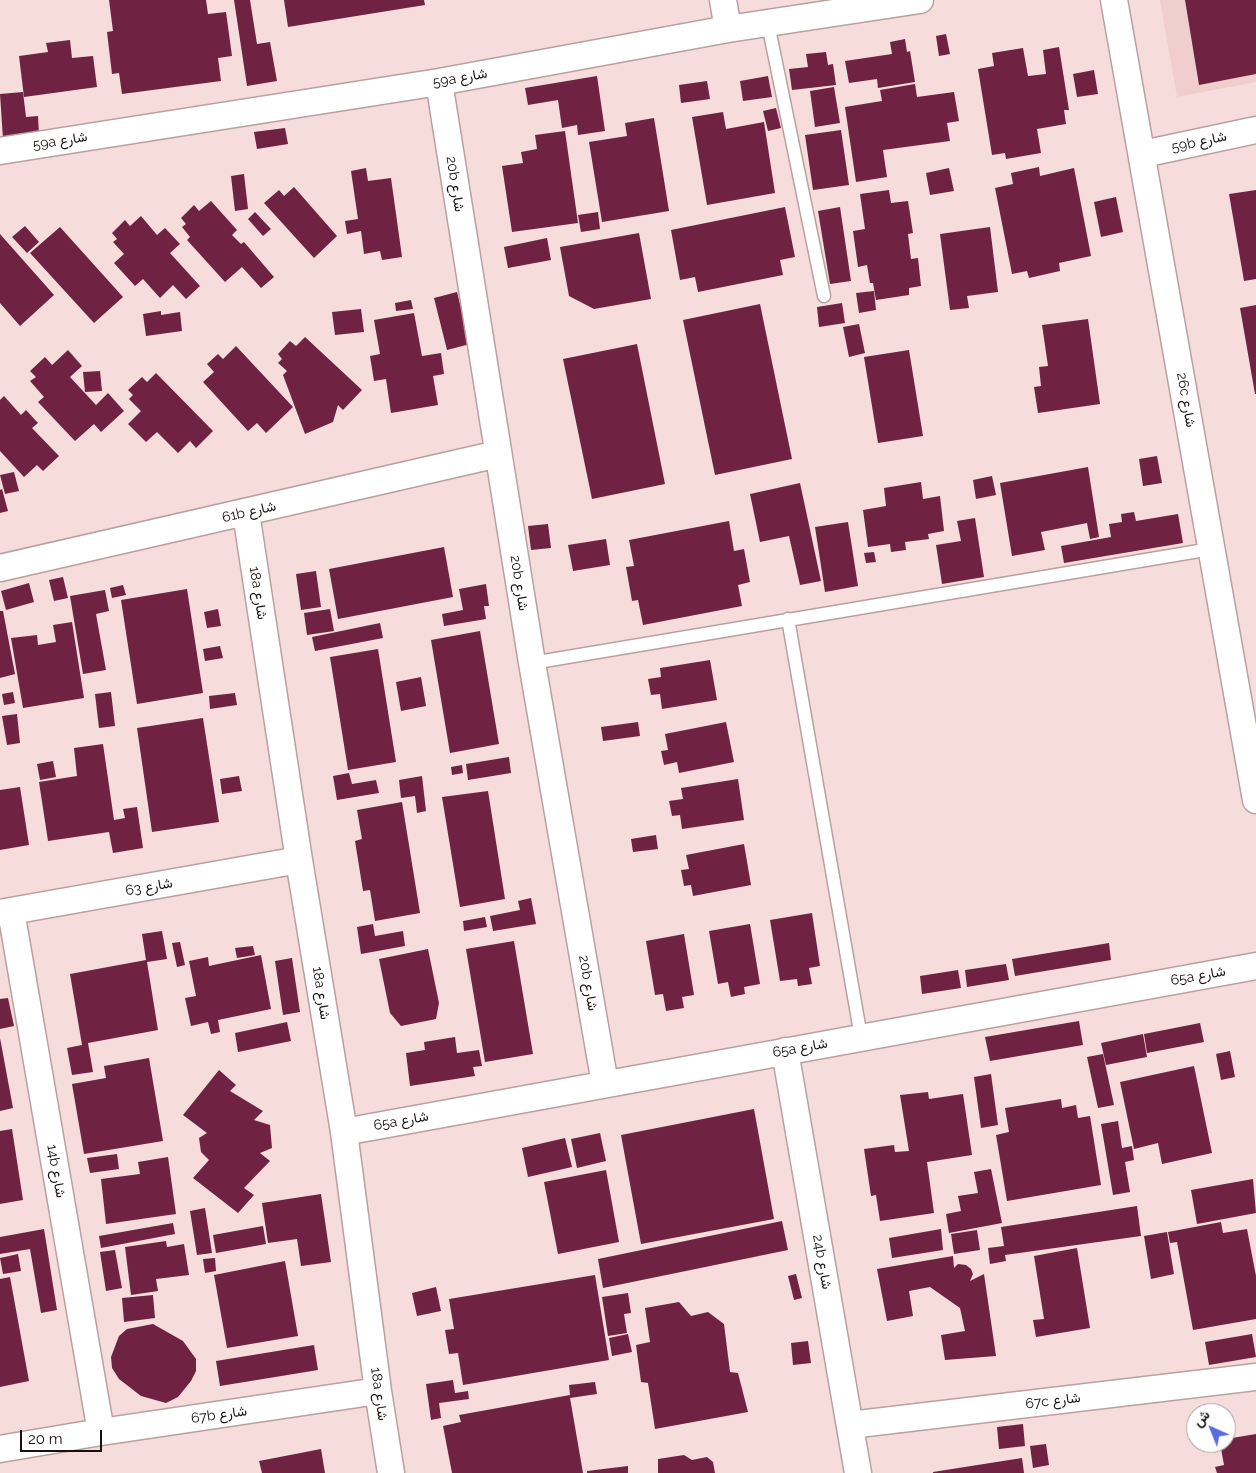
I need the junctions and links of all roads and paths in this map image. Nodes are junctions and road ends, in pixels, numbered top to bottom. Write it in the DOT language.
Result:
graph roads {
  1 [pos="723,0"];
  2 [pos="920,0"];
  3 [pos="1114,0"];
  4 [pos="768,24"];
  5 [pos="728,30"];
  6 [pos="439,82"];
  7 [pos="1256,130"];
  8 [pos="0,150"];
  9 [pos="1143,154"];
  10 [pos="824,296"];
  11 [pos="498,454"];
  12 [pos="246,513"];
  13 [pos="1211,549"];
  14 [pos="0,568"];
  15 [pos="788,619"];
  16 [pos="532,663"];
  17 [pos="1256,800"];
  18 [pos="298,860"];
  19 [pos="5,912"];
  20 [pos="1256,966"];
  21 [pos="861,1037"];
  22 [pos="785,1051"];
  23 [pos="605,1084"];
  24 [pos="344,1132"];
  25 [pos="1256,1377"];
  26 [pos="378,1391"];
  27 [pos="850,1425"];
  28 [pos="101,1432"];
  29 [pos="0,1449"];
  30 [pos="391,1473"];
  31 [pos="858,1473"];
  1 -- 5 [label="street"];
  2 -- 4 [label="street, 59a شارع"];
  3 -- 9 [label="street, 26c شارع"];
  4 -- 5 [label="street, 59a شارع"];
  4 -- 10 [label="lane"];
  5 -- 6 [label="street, 59a شارع"];
  6 -- 8 [label="street, 59a شارع"];
  6 -- 11 [label="street, 20b شارع"];
  7 -- 9 [label="street, 59b شارع"];
  9 -- 13 [label="street, 26c شارع"];
  11 -- 12 [label="street, 61b شارع"];
  11 -- 16 [label="street, 20b شارع"];
  12 -- 14 [label="street, 61b شارع"];
  12 -- 18 [label="street, 18a شارع"];
  13 -- 15 [label="lane"];
  13 -- 17 [label="street, 26c شارع"];
  15 -- 16 [label="lane"];
  15 -- 21 [label="lane"];
  16 -- 23 [label="street, 20b شارع"];
  18 -- 19 [label="street, شارع 63"];
  18 -- 24 [label="street, 18a شارع"];
  19 -- 28 [label="street, 14b شارع"];
  20 -- 21 [label="street, 65a شارع"];
  21 -- 22 [label="street, 65a شارع"];
  22 -- 23 [label="street, 65a شارع"];
  22 -- 27 [label="street, 24b شارع"];
  23 -- 24 [label="street, 65a شارع"];
  24 -- 26 [label="street, 18a شارع"];
  25 -- 27 [label="street, 67c شارع"];
  26 -- 28 [label="street, 67b شارع"];
  26 -- 30 [label="street, 18a شارع"];
  27 -- 31 [label="street, 24b شارع"];
  28 -- 29 [label="street, 67b شارع"];
}
